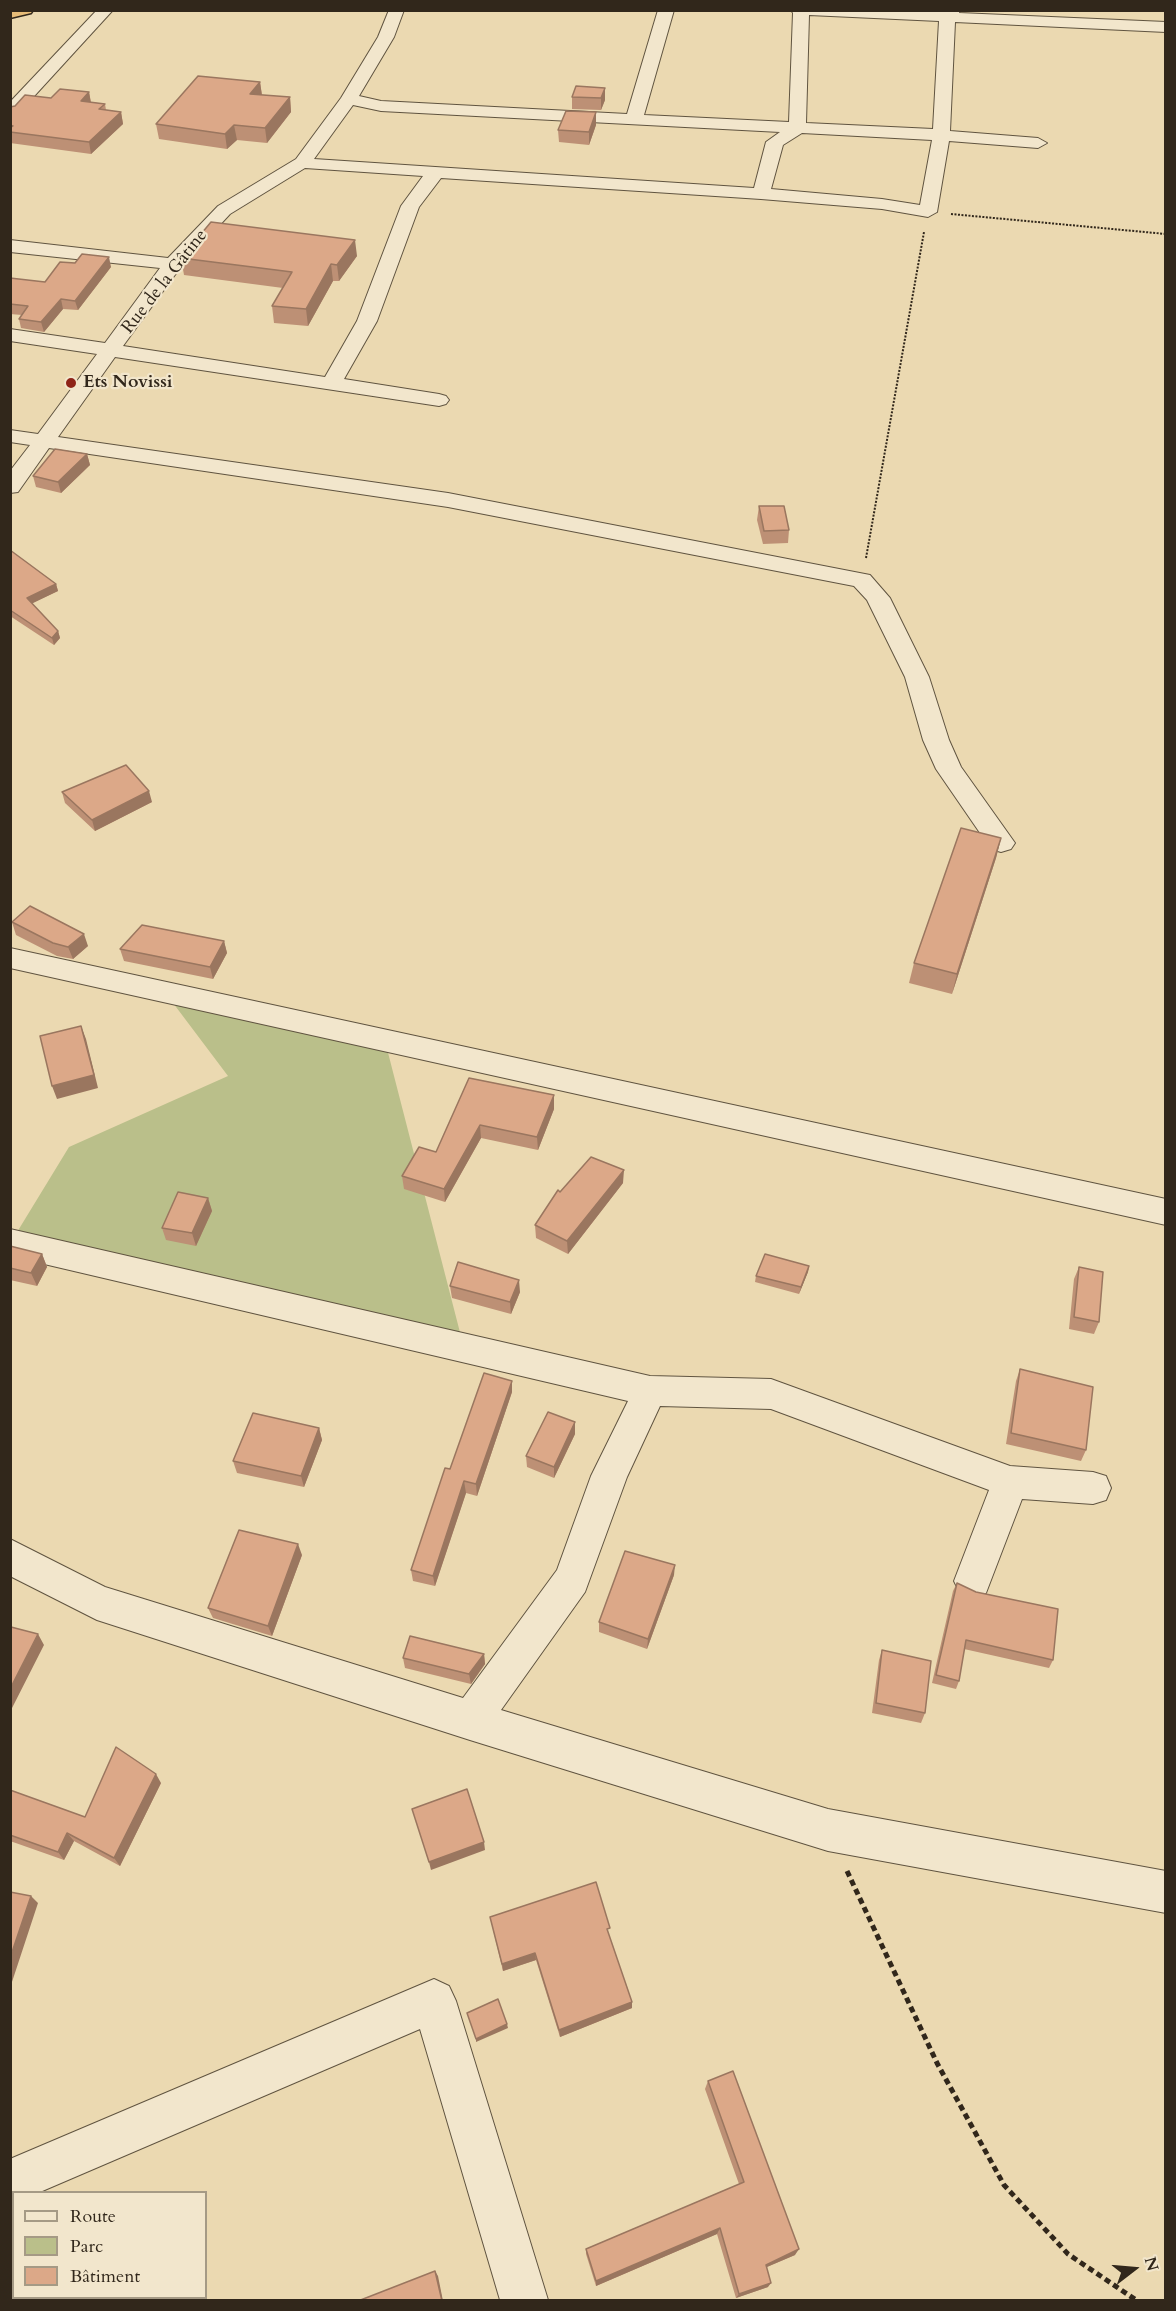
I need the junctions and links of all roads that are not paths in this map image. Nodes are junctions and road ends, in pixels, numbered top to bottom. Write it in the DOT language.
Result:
graph roads {
  1 [pos="25,10"];
  2 [pos="106,10"];
  3 [pos="397,10"];
  4 [pos="666,10"];
  5 [pos="799,11"];
  6 [pos="10,13"];
  7 [pos="950,14"];
  8 [pos="1166,27"];
  9 [pos="41,79"];
  10 [pos="10,85"];
  11 [pos="349,99"];
  12 [pos="10,112"];
  13 [pos="634,120"];
  14 [pos="797,129"];
  15 [pos="941,135"];
  16 [pos="1038,143"];
  17 [pos="302,163"];
  18 [pos="436,172"];
  19 [pos="761,194"];
  20 [pos="10,246"];
  21 [pos="173,264"];
  22 [pos="10,335"];
  23 [pos="111,350"];
  24 [pos="331,384"];
  25 [pos="439,400"];
  26 [pos="10,436"];
  27 [pos="44,441"];
  28 [pos="10,487"];
  29 [pos="1001,843"];
  30 [pos="10,958"];
  31 [pos="1166,1212"];
  32 [pos="10,1242"];
  33 [pos="650,1391"];
  34 [pos="1010,1482"];
  35 [pos="1093,1488"];
  36 [pos="10,1556"];
  37 [pos="973,1581"];
  38 [pos="470,1721"];
  39 [pos="1166,1892"];
  40 [pos="10,2182"];
  41 [pos="524,2301"];
  1 -- 6 [label="highway"];
  2 -- 9 [label="street"];
  3 -- 11 [label="street, Rue de la Gâtine"];
  4 -- 13 [label="street"];
  5 -- 7 [label="street"];
  5 -- 14 [label="street"];
  7 -- 8 [label="street"];
  7 -- 15 [label="street"];
  9 -- 10 [label="street"];
  9 -- 12 [label="street"];
  11 -- 13 [label="street"];
  11 -- 17 [label="street, Rue de la Gâtine"];
  13 -- 14 [label="street"];
  14 -- 15 [label="street"];
  14 -- 19 [label="street"];
  15 -- 16 [label="street"];
  15 -- 19 [label="street"];
  17 -- 18 [label="street"];
  17 -- 21 [label="street, Rue de la Gâtine"];
  18 -- 19 [label="street"];
  18 -- 24 [label="street"];
  20 -- 21 [label="street"];
  21 -- 23 [label="street, Rue de la Gâtine"];
  22 -- 23 [label="street"];
  23 -- 24 [label="street"];
  23 -- 27 [label="street, Rue de la Gâtine"];
  24 -- 25 [label="street"];
  26 -- 27 [label="street"];
  27 -- 28 [label="street, Rue de la Gâtine"];
  27 -- 29 [label="street"];
  30 -- 31 [label="street"];
  32 -- 33 [label="street"];
  33 -- 34 [label="street"];
  33 -- 38 [label="street"];
  34 -- 35 [label="street"];
  34 -- 37 [label="street"];
  36 -- 38 [label="street"];
  38 -- 39 [label="street"];
  40 -- 41 [label="street"];
}
